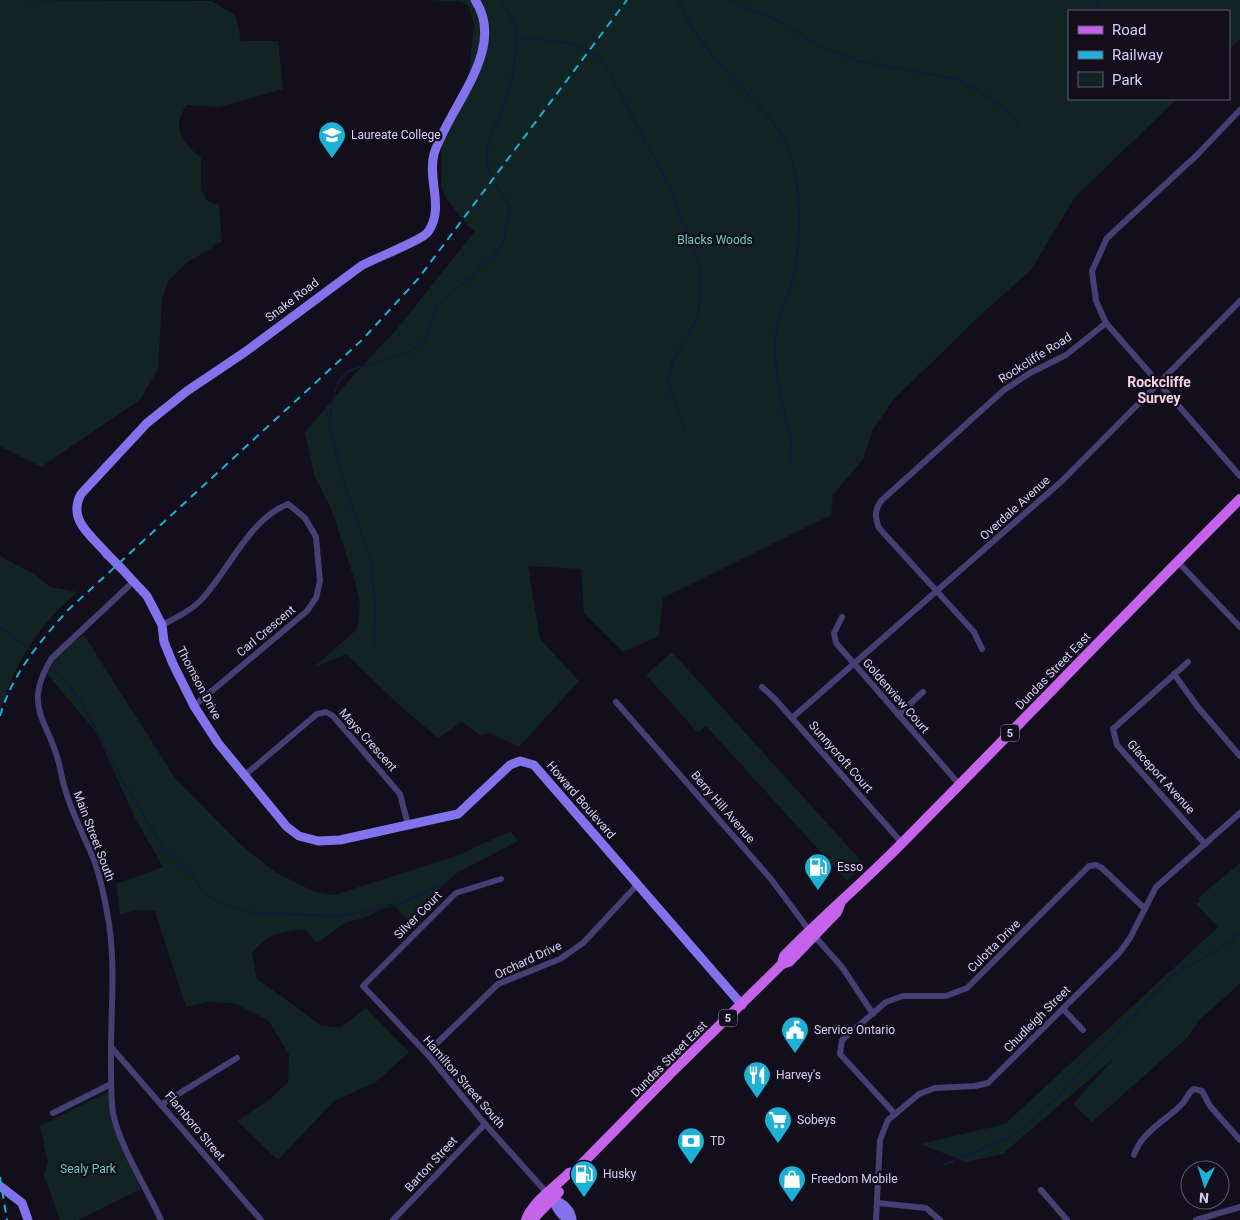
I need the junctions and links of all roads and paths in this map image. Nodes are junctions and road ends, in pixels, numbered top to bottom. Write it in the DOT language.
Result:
graph roads {
  1 [pos="474,0"];
  2 [pos="1240,110"];
  3 [pos="1240,300"];
  4 [pos="1106,322"];
  5 [pos="1157,383"];
  6 [pos="1240,476"];
  7 [pos="1240,499"];
  8 [pos="1177,561"];
  9 [pos="133,582"];
  10 [pos="937,592"];
  11 [pos="842,617"];
  12 [pos="162,625"];
  13 [pos="1240,627"];
  14 [pos="982,649"];
  15 [pos="1188,662"];
  16 [pos="853,664"];
  17 [pos="1174,674"];
  18 [pos="762,687"];
  19 [pos="923,692"];
  20 [pos="616,702"];
  21 [pos="194,706"];
  22 [pos="898,715"];
  23 [pos="792,718"];
  24 [pos="218,743"];
  25 [pos="1240,756"];
  26 [pos="245,775"];
  27 [pos="959,784"];
  28 [pos="1240,813"];
  29 [pos="408,825"];
  30 [pos="902,843"];
  31 [pos="1205,844"];
  32 [pos="501,879"];
  33 [pos="638,884"];
  34 [pos="1144,908"];
  35 [pos="811,933"];
  36 [pos="363,986"];
  37 [pos="742,1005"];
  38 [pos="1063,1009"];
  39 [pos="873,1014"];
  40 [pos="1083,1030"];
  41 [pos="111,1047"];
  42 [pos="430,1056"];
  43 [pos="237,1058"];
  44 [pos="112,1084"];
  45 [pos="162,1104"];
  46 [pos="53,1114"];
  47 [pos="895,1114"];
  48 [pos="485,1124"];
  49 [pos="1240,1140"];
  50 [pos="1134,1155"];
  51 [pos="0,1186"];
  52 [pos="1041,1190"];
  53 [pos="550,1196"];
  54 [pos="878,1203"];
  55 [pos="1240,1206"];
  56 [pos="28,1220"];
  57 [pos="161,1220"];
  58 [pos="261,1220"];
  59 [pos="393,1220"];
  60 [pos="527,1220"];
  61 [pos="572,1220"];
  62 [pos="876,1220"];
  63 [pos="940,1220"];
  64 [pos="1067,1220"];
  65 [pos="1196,1220"];
  1 -- 9 [label="street, Snake Road, bridge"];
  2 -- 4 [label="street"];
  3 -- 5 [label="street, Overdale Avenue"];
  4 -- 5 [label="street"];
  4 -- 10 [label="street, Rockcliffe Road"];
  5 -- 6 [label="street"];
  5 -- 10 [label="street, Overdale Avenue"];
  7 -- 8 [label="main road, Dundas Street East / 5"];
  8 -- 13 [label="street"];
  8 -- 27 [label="main road, Dundas Street East / 5"];
  9 -- 12 [label="street, Thomson Drive"];
  9 -- 41 [label="street, Main Street South"];
  10 -- 14 [label="street, Rockcliffe Road"];
  10 -- 16 [label="street, Overdale Avenue"];
  11 -- 16 [label="street, Goldenview Court"];
  12 -- 21 [label="street, Thomson Drive"];
  12 -- 21 [label="street, Carl Crescent"];
  15 -- 17 [label="street, Glaceport Avenue"];
  16 -- 22 [label="street, Goldenview Court"];
  16 -- 23 [label="street, Overdale Avenue"];
  17 -- 25 [label="street"];
  17 -- 31 [label="street, Glaceport Avenue"];
  18 -- 23 [label="street, Sunnycroft Court"];
  19 -- 22 [label="street"];
  20 -- 35 [label="street, Berry Hill Avenue"];
  21 -- 24 [label="street, Thomson Drive"];
  22 -- 27 [label="street, Goldenview Court"];
  23 -- 30 [label="street, Sunnycroft Court"];
  24 -- 26 [label="street, Howard Boulevard"];
  26 -- 29 [label="street, Howard Boulevard"];
  26 -- 29 [label="street, Mays Crescent"];
  27 -- 30 [label="main road, Dundas Street East / 5"];
  28 -- 31 [label="street, Chudleigh Street"];
  29 -- 33 [label="street, Howard Boulevard"];
  30 -- 35 [label="main road, Dundas Street East / 5"];
  31 -- 34 [label="street, Chudleigh Street"];
  32 -- 36 [label="street, Silver Court"];
  33 -- 37 [label="street, Howard Boulevard"];
  33 -- 42 [label="street, Orchard Drive"];
  34 -- 38 [label="street, Chudleigh Street"];
  34 -- 39 [label="street, Culotta Drive"];
  35 -- 37 [label="main road, Dundas Street East / 5"];
  35 -- 39 [label="street, Berry Hill Avenue"];
  36 -- 42 [label="street, Hamilton Street South"];
  37 -- 53 [label="main road, Dundas Street East / 5"];
  38 -- 40 [label="street"];
  38 -- 47 [label="street, Chudleigh Street"];
  39 -- 47 [label="street, Culotta Drive"];
  41 -- 44 [label="street, Main Street South"];
  41 -- 45 [label="street, Flamboro Street"];
  42 -- 48 [label="street, Hamilton Street South"];
  43 -- 45 [label="street"];
  44 -- 46 [label="street"];
  44 -- 57 [label="street, Main Street South"];
  45 -- 58 [label="street, Flamboro Street"];
  47 -- 54 [label="street, Chudleigh Street"];
  48 -- 53 [label="street, Hamilton Street South"];
  48 -- 59 [label="street, Barton Street"];
  49 -- 50 [label="street"];
  51 -- 56 [label="street"];
  52 -- 64 [label="street"];
  53 -- 60 [label="main road, Dundas Street East / 5"];
  53 -- 61 [label="street"];
  54 -- 62 [label="street, Chudleigh Street"];
  54 -- 63 [label="street"];
  55 -- 65 [label="street"];
}
